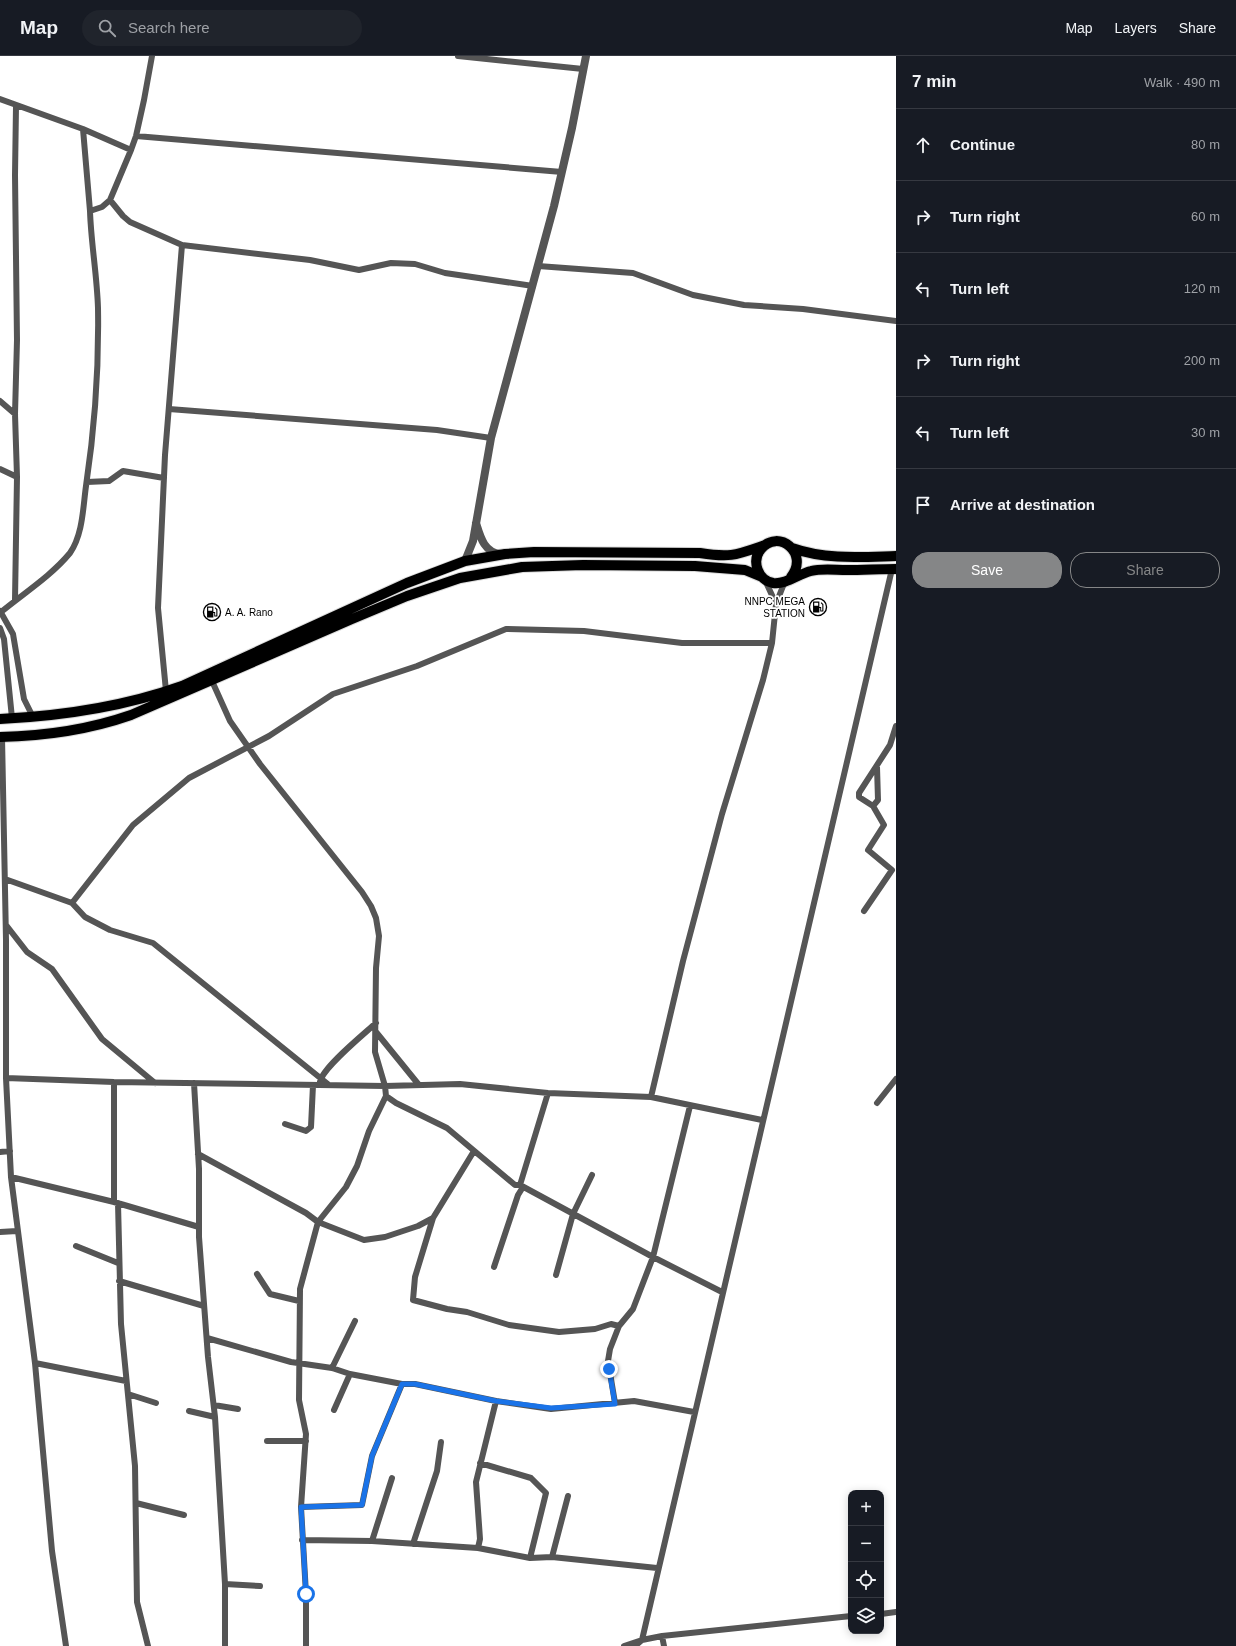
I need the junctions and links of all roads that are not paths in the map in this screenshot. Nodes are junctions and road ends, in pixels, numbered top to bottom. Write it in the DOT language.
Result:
graph roads {
  1 [pos="152,56"];
  2 [pos="458,56"];
  3 [pos="586,56"];
  4 [pos="583,69"];
  5 [pos="0,99"];
  6 [pos="16,106"];
  7 [pos="83,129"];
  8 [pos="136,136"];
  9 [pos="131,150"];
  10 [pos="562,172"];
  11 [pos="110,200"];
  12 [pos="90,211"];
  13 [pos="182,245"];
  14 [pos="538,266"];
  15 [pos="533,286"];
  16 [pos="896,321"];
  17 [pos="0,401"];
  18 [pos="169,409"];
  19 [pos="15,414"];
  20 [pos="491,438"];
  21 [pos="0,469"];
  22 [pos="17,477"];
  23 [pos="164,478"];
  24 [pos="87,482"];
  25 [pos="476,522"];
  26 [pos="765,545"];
  27 [pos="792,548"];
  28 [pos="505,554"];
  29 [pos="896,556"];
  30 [pos="465,561"];
  31 [pos="894,569"];
  32 [pos="763,578"];
  33 [pos="788,579"];
  34 [pos="15,600"];
  35 [pos="776,604"];
  36 [pos="1,612"];
  37 [pos="0,628"];
  38 [pos="772,643"];
  39 [pos="212,681"];
  40 [pos="166,691"];
  41 [pos="33,717"];
  42 [pos="12,718"];
  43 [pos="0,719"];
  44 [pos="896,726"];
  45 [pos="1,737"];
  46 [pos="249,748"];
  47 [pos="877,767"];
  48 [pos="873,806"];
  49 [pos="3,880"];
  50 [pos="72,903"];
  51 [pos="864,911"];
  52 [pos="6,925"];
  53 [pos="3,961"];
  54 [pos="376,1022"];
  55 [pos="376,1032"];
  56 [pos="6,1078"];
  57 [pos="896,1079"];
  58 [pos="114,1082"];
  59 [pos="155,1083"];
  60 [pos="194,1083"];
  61 [pos="318,1083"];
  62 [pos="419,1085"];
  63 [pos="385,1086"];
  64 [pos="0,1093"];
  65 [pos="7,1093"];
  66 [pos="548,1093"];
  67 [pos="386,1096"];
  68 [pos="651,1097"];
  69 [pos="877,1104"];
  70 [pos="690,1106"];
  71 [pos="762,1120"];
  72 [pos="285,1124"];
  73 [pos="10,1151"];
  74 [pos="474,1151"];
  75 [pos="0,1152"];
  76 [pos="198,1154"];
  77 [pos="592,1176"];
  78 [pos="11,1177"];
  79 [pos="522,1186"];
  80 [pos="116,1202"];
  81 [pos="573,1214"];
  82 [pos="432,1218"];
  83 [pos="318,1222"];
  84 [pos="199,1227"];
  85 [pos="17,1231"];
  86 [pos="0,1232"];
  87 [pos="76,1246"];
  88 [pos="653,1257"];
  89 [pos="118,1263"];
  90 [pos="494,1267"];
  91 [pos="257,1274"];
  92 [pos="556,1275"];
  93 [pos="119,1281"];
  94 [pos="722,1292"];
  95 [pos="299,1301"];
  96 [pos="204,1306"];
  97 [pos="355,1321"];
  98 [pos="619,1326"];
  99 [pos="207,1338"];
  100 [pos="299,1362"];
  101 [pos="35,1363"];
  102 [pos="332,1368"];
  103 [pos="350,1374"];
  104 [pos="126,1381"];
  105 [pos="402,1384"];
  106 [pos="128,1394"];
  107 [pos="496,1401"];
  108 [pos="156,1402"];
  109 [pos="615,1404"];
  110 [pos="214,1406"];
  111 [pos="238,1409"];
  112 [pos="334,1410"];
  113 [pos="189,1411"];
  114 [pos="694,1412"];
  115 [pos="215,1417"];
  116 [pos="267,1441"];
  117 [pos="306,1441"];
  118 [pos="442,1442"];
  119 [pos="480,1463"];
  120 [pos="392,1478"];
  121 [pos="568,1496"];
  122 [pos="136,1503"];
  123 [pos="301,1507"];
  124 [pos="184,1515"];
  125 [pos="302,1540"];
  126 [pos="372,1541"];
  127 [pos="413,1544"];
  128 [pos="478,1548"];
  129 [pos="552,1557"];
  130 [pos="530,1558"];
  131 [pos="657,1568"];
  132 [pos="225,1584"];
  133 [pos="260,1586"];
  134 [pos="896,1612"];
  135 [pos="884,1614"];
  136 [pos="848,1616"];
  137 [pos="662,1636"];
  138 [pos="642,1640"];
  139 [pos="66,1646"];
  140 [pos="148,1646"];
  141 [pos="225,1646"];
  142 [pos="306,1646"];
  143 [pos="624,1646"];
  144 [pos="635,1646"];
  145 [pos="664,1646"];
  1 -- 8 [label="street"];
  2 -- 4 [label="street"];
  3 -- 4 [label="street"];
  4 -- 10 [label="street"];
  5 -- 6 [label="street"];
  6 -- 7 [label="street"];
  6 -- 19 [label="street"];
  7 -- 9 [label="street"];
  7 -- 12 [label="street"];
  8 -- 9 [label="street"];
  8 -- 10 [label="street"];
  9 -- 11 [label="street"];
  10 -- 14 [label="street"];
  11 -- 12 [label="street"];
  11 -- 13 [label="street"];
  12 -- 24 [label="street"];
  13 -- 15 [label="street"];
  13 -- 18 [label="street"];
  14 -- 15 [label="street"];
  14 -- 16 [label="street"];
  15 -- 20 [label="street"];
  17 -- 19 [label="street"];
  18 -- 20 [label="street"];
  18 -- 23 [label="street"];
  19 -- 22 [label="street"];
  20 -- 25 [label="street"];
  21 -- 22 [label="street"];
  22 -- 34 [label="street"];
  23 -- 24 [label="street"];
  23 -- 40 [label="street"];
  24 -- 34 [label="street"];
  25 -- 28 [label="street"];
  25 -- 30 [label="street"];
  26 -- 27 [label="highway"];
  26 -- 28 [label="highway"];
  26 -- 32 [label="highway"];
  27 -- 29 [label="highway"];
  27 -- 33 [label="highway"];
  28 -- 30 [label="highway"];
  30 -- 40 [label="highway"];
  31 -- 33 [label="highway"];
  31 -- 71 [label="street"];
  32 -- 33 [label="highway"];
  32 -- 35 [label="street"];
  32 -- 39 [label="highway"];
  33 -- 35 [label="street"];
  34 -- 36 [label="street"];
  35 -- 38 [label="street"];
  36 -- 41 [label="street"];
  37 -- 42 [label="street"];
  38 -- 46 [label="street"];
  38 -- 68 [label="street"];
  39 -- 45 [label="highway"];
  39 -- 46 [label="street"];
  40 -- 41 [label="highway"];
  41 -- 42 [label="highway"];
  42 -- 43 [label="highway"];
  44 -- 47 [label="street"];
  45 -- 49 [label="street"];
  46 -- 50 [label="street"];
  46 -- 54 [label="street"];
  47 -- 48 [label="street"];
  47 -- 48 [label="street"];
  48 -- 51 [label="street"];
  49 -- 50 [label="street"];
  49 -- 52 [label="street"];
  50 -- 61 [label="street"];
  52 -- 53 [label="street"];
  52 -- 59 [label="street"];
  53 -- 56 [label="street"];
  54 -- 55 [label="street"];
  54 -- 61 [label="street"];
  55 -- 62 [label="street"];
  55 -- 63 [label="street"];
  56 -- 58 [label="street"];
  56 -- 65 [label="street"];
  57 -- 69 [label="street"];
  58 -- 59 [label="street"];
  58 -- 80 [label="street"];
  59 -- 60 [label="street"];
  60 -- 61 [label="street"];
  60 -- 76 [label="street"];
  61 -- 63 [label="street"];
  61 -- 72 [label="street"];
  62 -- 63 [label="street"];
  62 -- 66 [label="street"];
  63 -- 67 [label="street"];
  64 -- 65 [label="street"];
  65 -- 73 [label="street"];
  66 -- 68 [label="street"];
  66 -- 79 [label="street"];
  67 -- 74 [label="street"];
  67 -- 83 [label="street"];
  68 -- 70 [label="street"];
  70 -- 71 [label="street"];
  70 -- 88 [label="street"];
  71 -- 94 [label="street"];
  73 -- 75 [label="street"];
  73 -- 78 [label="street"];
  74 -- 79 [label="street"];
  74 -- 82 [label="street"];
  76 -- 83 [label="street"];
  76 -- 84 [label="street"];
  77 -- 81 [label="street"];
  78 -- 80 [label="street"];
  78 -- 85 [label="street"];
  79 -- 81 [label="street"];
  79 -- 90 [label="street"];
  80 -- 84 [label="street"];
  80 -- 89 [label="street"];
  81 -- 88 [label="street"];
  81 -- 92 [label="street"];
  82 -- 83 [label="street"];
  82 -- 98 [label="street"];
  83 -- 95 [label="street"];
  84 -- 96 [label="street"];
  85 -- 86 [label="street"];
  85 -- 101 [label="street"];
  87 -- 89 [label="street"];
  88 -- 94 [label="street"];
  88 -- 98 [label="street"];
  89 -- 93 [label="street"];
  91 -- 95 [label="street"];
  93 -- 96 [label="street"];
  93 -- 104 [label="street"];
  94 -- 114 [label="street"];
  95 -- 100 [label="street"];
  96 -- 99 [label="street"];
  97 -- 102 [label="street"];
  98 -- 109 [label="street"];
  99 -- 100 [label="street"];
  99 -- 110 [label="street"];
  100 -- 102 [label="street"];
  100 -- 117 [label="street"];
  101 -- 104 [label="street"];
  101 -- 139 [label="street"];
  102 -- 103 [label="street"];
  103 -- 105 [label="street"];
  103 -- 112 [label="street"];
  104 -- 106 [label="street"];
  105 -- 107 [label="street"];
  105 -- 123 [label="street"];
  106 -- 108 [label="street"];
  106 -- 122 [label="street"];
  107 -- 109 [label="street"];
  107 -- 119 [label="street"];
  109 -- 114 [label="street"];
  110 -- 111 [label="street"];
  110 -- 115 [label="street"];
  113 -- 115 [label="street"];
  114 -- 131 [label="street"];
  115 -- 132 [label="street"];
  116 -- 117 [label="street"];
  117 -- 123 [label="street"];
  118 -- 127 [label="street"];
  119 -- 128 [label="street"];
  119 -- 130 [label="street"];
  120 -- 126 [label="street"];
  121 -- 129 [label="street"];
  122 -- 124 [label="street"];
  122 -- 140 [label="street"];
  123 -- 125 [label="street"];
  125 -- 126 [label="street"];
  125 -- 142 [label="street"];
  126 -- 127 [label="street"];
  127 -- 128 [label="street"];
  128 -- 130 [label="street"];
  129 -- 130 [label="street"];
  129 -- 131 [label="street"];
  131 -- 138 [label="street"];
  132 -- 133 [label="street"];
  132 -- 141 [label="street"];
  134 -- 135 [label="street"];
  136 -- 137 [label="street"];
  137 -- 138 [label="street"];
  137 -- 145 [label="street"];
  138 -- 143 [label="street"];
  138 -- 144 [label="street"];
}
